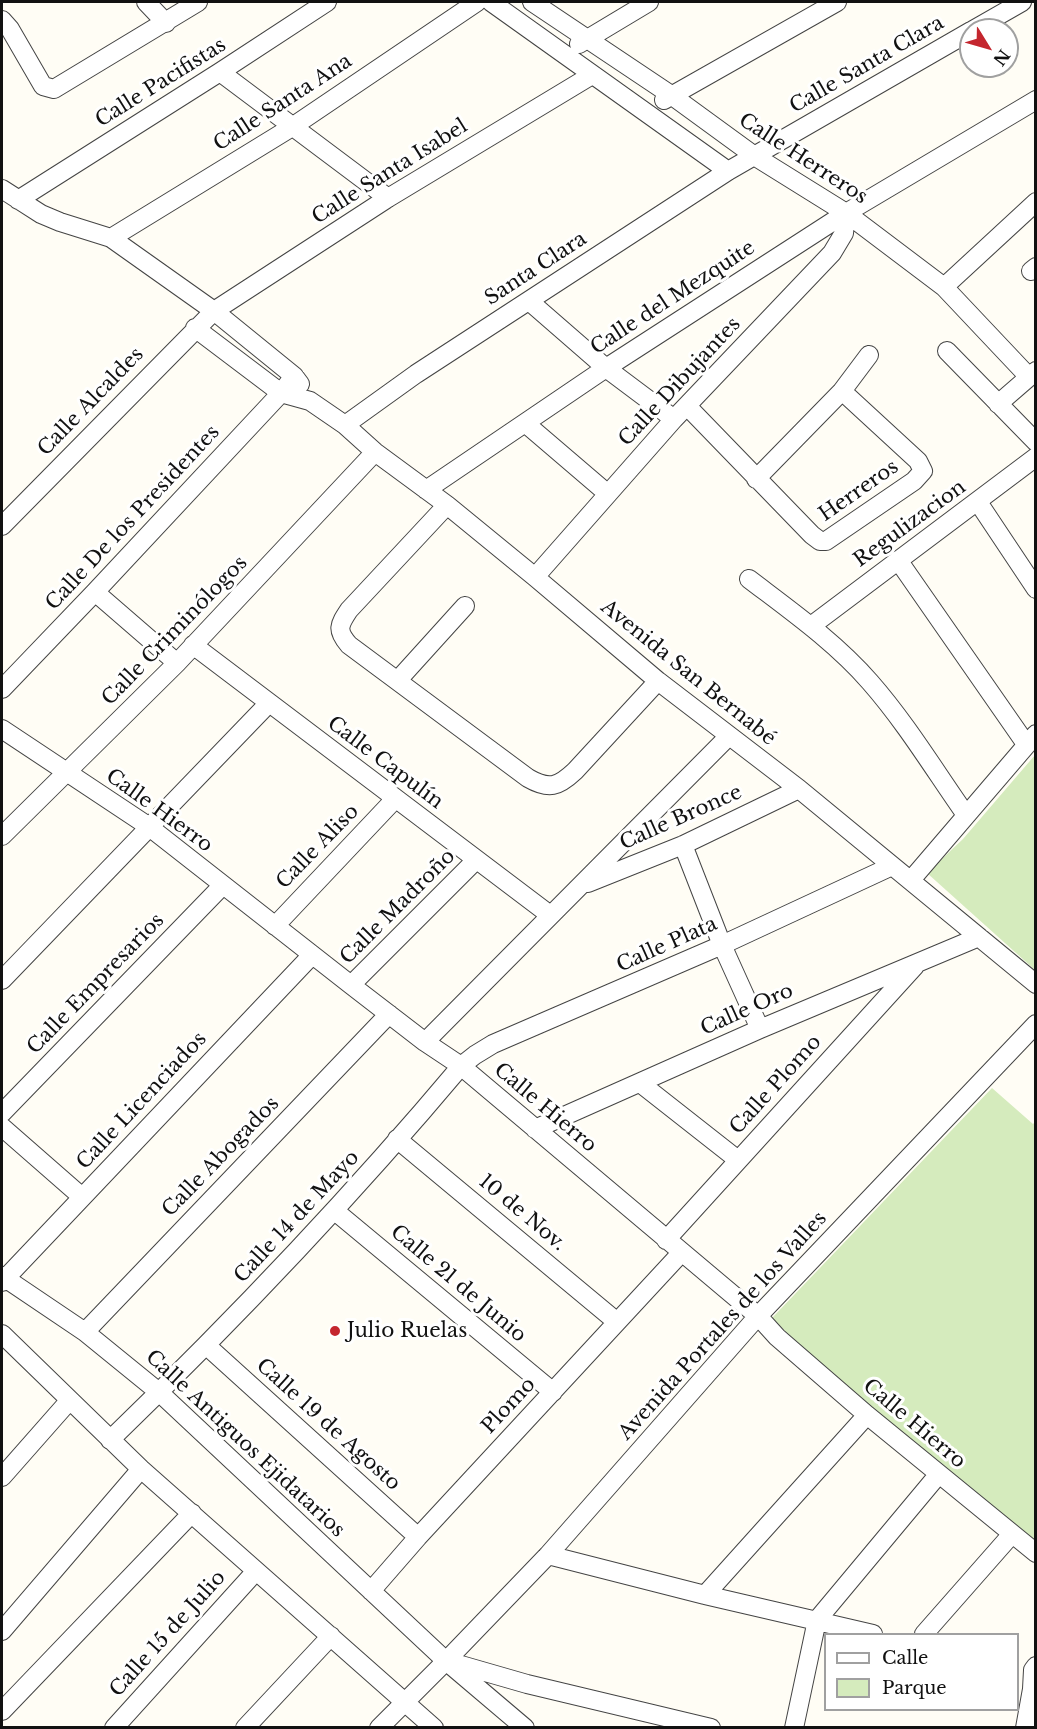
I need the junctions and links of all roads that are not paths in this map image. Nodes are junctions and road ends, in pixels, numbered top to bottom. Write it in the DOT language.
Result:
graph roads {
  1 [pos="146,2"];
  2 [pos="198,2"];
  3 [pos="327,2"];
  4 [pos="477,2"];
  5 [pos="491,2"];
  6 [pos="532,2"];
  7 [pos="649,2"];
  8 [pos="837,2"];
  9 [pos="1022,2"];
  10 [pos="994,18"];
  11 [pos="2,20"];
  12 [pos="166,23"];
  13 [pos="587,38"];
  14 [pos="959,39"];
  15 [pos="564,53"];
  16 [pos="220,72"];
  17 [pos="592,75"];
  18 [pos="671,95"];
  19 [pos="1035,100"];
  20 [pos="646,111"];
  21 [pos="292,127"];
  22 [pos="756,157"];
  23 [pos="728,171"];
  24 [pos="2,189"];
  25 [pos="388,198"];
  26 [pos="18,200"];
  27 [pos="1035,202"];
  28 [pos="846,213"];
  29 [pos="111,238"];
  30 [pos="944,287"];
  31 [pos="529,301"];
  32 [pos="214,311"];
  33 [pos="195,328"];
  34 [pos="947,351"];
  35 [pos="869,355"];
  36 [pos="606,368"];
  37 [pos="1032,374"];
  38 [pos="294,376"];
  39 [pos="842,391"];
  40 [pos="281,393"];
  41 [pos="310,401"];
  42 [pos="998,404"];
  43 [pos="680,413"];
  44 [pos="525,423"];
  45 [pos="345,425"];
  46 [pos="1035,442"];
  47 [pos="375,452"];
  48 [pos="1035,457"];
  49 [pos="756,479"];
  50 [pos="426,490"];
  51 [pos="608,494"];
  52 [pos="978,502"];
  53 [pos="447,506"];
  54 [pos="2,526"];
  55 [pos="898,560"];
  56 [pos="535,577"];
  57 [pos="749,579"];
  58 [pos="1035,589"];
  59 [pos="95,592"];
  60 [pos="465,606"];
  61 [pos="811,626"];
  62 [pos="193,645"];
  63 [pos="177,663"];
  64 [pos="398,680"];
  65 [pos="658,681"];
  66 [pos="2,689"];
  67 [pos="269,703"];
  68 [pos="2,729"];
  69 [pos="729,736"];
  70 [pos="1031,739"];
  71 [pos="66,772"];
  72 [pos="799,789"];
  73 [pos="395,799"];
  74 [pos="966,815"];
  75 [pos="148,826"];
  76 [pos="2,836"];
  77 [pos="682,845"];
  78 [pos="476,860"];
  79 [pos="892,866"];
  80 [pos="911,880"];
  81 [pos="222,886"];
  82 [pos="581,886"];
  83 [pos="550,915"];
  84 [pos="275,926"];
  85 [pos="979,937"];
  86 [pos="722,945"];
  87 [pos="312,955"];
  88 [pos="919,962"];
  89 [pos="2,980"];
  90 [pos="1035,984"];
  91 [pos="351,985"];
  92 [pos="389,1014"];
  93 [pos="1035,1024"];
  94 [pos="759,1029"];
  95 [pos="425,1042"];
  96 [pos="461,1066"];
  97 [pos="640,1083"];
  98 [pos="2,1113"];
  99 [pos="2,1127"];
  100 [pos="535,1129"];
  101 [pos="397,1139"];
  102 [pos="738,1160"];
  103 [pos="82,1197"];
  104 [pos="335,1211"];
  105 [pos="666,1240"];
  106 [pos="682,1252"];
  107 [pos="3,1279"];
  108 [pos="758,1316"];
  109 [pos="617,1322"];
  110 [pos="85,1332"];
  111 [pos="2,1336"];
  112 [pos="207,1346"];
  113 [pos="553,1392"];
  114 [pos="160,1393"];
  115 [pos="69,1401"];
  116 [pos="867,1415"];
  117 [pos="110,1440"];
  118 [pos="141,1469"];
  119 [pos="938,1475"];
  120 [pos="2,1477"];
  121 [pos="192,1513"];
  122 [pos="1012,1534"];
  123 [pos="418,1537"];
  124 [pos="1035,1553"];
  125 [pos="548,1555"];
  126 [pos="256,1571"];
  127 [pos="371,1591"];
  128 [pos="705,1595"];
  129 [pos="817,1620"];
  130 [pos="2,1631"];
  131 [pos="866,1633"];
  132 [pos="926,1633"];
  133 [pos="331,1636"];
  134 [pos="446,1661"];
  135 [pos="1030,1669"];
  136 [pos="404,1701"];
  137 [pos="2,1711"];
  138 [pos="114,1728"];
  139 [pos="245,1728"];
  140 [pos="379,1728"];
  141 [pos="434,1728"];
  142 [pos="525,1728"];
  143 [pos="711,1728"];
  144 [pos="794,1728"];
  145 [pos="1025,1728"];
  1 -- 12 [label="street"];
  2 -- 12 [label="street"];
  3 -- 16 [label="street, Calle Pacifistas"];
  4 -- 21 [label="street, Calle Santa Ana"];
  5 -- 15 [label="street"];
  6 -- 13 [label="street, Calle Herreros"];
  7 -- 13 [label="street"];
  8 -- 18 [label="street"];
  9 -- 10 [label="street, Calle Santa Clara"];
  11 -- 12 [label="street"];
  13 -- 15 [label="street"];
  13 -- 18 [label="street, Calle Herreros"];
  14 -- 22 [label="street, Calle Santa Clara"];
  15 -- 17 [label="street"];
  16 -- 21 [label="street"];
  16 -- 26 [label="street, Calle Pacifistas"];
  17 -- 20 [label="street"];
  17 -- 25 [label="street, Calle Santa Isabel"];
  18 -- 20 [label="street"];
  18 -- 22 [label="street, Calle Herreros"];
  19 -- 28 [label="street, Calle del Mezquite"];
  20 -- 23 [label="street"];
  21 -- 25 [label="street"];
  21 -- 29 [label="street, Calle Santa Ana"];
  22 -- 23 [label="street, Santa Clara"];
  22 -- 28 [label="street, Calle Herreros"];
  23 -- 31 [label="street, Santa Clara"];
  24 -- 26 [label="street, Avenida San Bernabé"];
  25 -- 32 [label="street, Calle Santa Isabel"];
  26 -- 29 [label="street, Avenida San Bernabé"];
  27 -- 30 [label="street"];
  28 -- 30 [label="street, Calle Herreros"];
  28 -- 36 [label="street, Calle del Mezquite"];
  28 -- 43 [label="street, Calle Dibujantes"];
  29 -- 32 [label="street, Avenida San Bernabé"];
  30 -- 37 [label="street, Calle Herreros"];
  31 -- 36 [label="street, Herreros"];
  31 -- 45 [label="street, Santa Clara"];
  32 -- 33 [label="street, Calle Alcaldes"];
  32 -- 38 [label="street, Avenida San Bernabé"];
  33 -- 40 [label="street, Avenida San Bernabé"];
  33 -- 54 [label="street, Calle Alcaldes"];
  34 -- 42 [label="street"];
  35 -- 39 [label="street"];
  36 -- 43 [label="street, Herreros"];
  36 -- 44 [label="street, Calle del Mezquite"];
  37 -- 42 [label="street"];
  38 -- 40 [label="street, Calle De los Presidentes"];
  38 -- 41 [label="street, Avenida San Bernabé"];
  39 -- 49 [label="street"];
  39 -- 49 [label="street, Herreros"];
  40 -- 41 [label="street, Avenida San Bernabé"];
  40 -- 59 [label="street, Calle De los Presidentes"];
  41 -- 45 [label="street, Avenida San Bernabé"];
  42 -- 46 [label="street"];
  43 -- 49 [label="street, Herreros"];
  43 -- 51 [label="street, Calle Dibujantes"];
  44 -- 50 [label="street, Calle del Mezquite"];
  44 -- 51 [label="street"];
  45 -- 47 [label="street, Avenida San Bernabé"];
  47 -- 50 [label="street, Avenida San Bernabé"];
  47 -- 62 [label="street, Calle Criminólogos"];
  48 -- 52 [label="street, Regulizacion"];
  50 -- 53 [label="street, Avenida San Bernabé"];
  51 -- 56 [label="street, Calle Dibujantes"];
  52 -- 55 [label="street, Regulizacion"];
  52 -- 58 [label="street"];
  53 -- 56 [label="street, Avenida San Bernabé"];
  53 -- 64 [label="street"];
  55 -- 61 [label="street, Regulizacion"];
  55 -- 70 [label="street"];
  56 -- 65 [label="street, Avenida San Bernabé"];
  57 -- 61 [label="street"];
  59 -- 63 [label="street"];
  59 -- 66 [label="street, Calle De los Presidentes"];
  60 -- 64 [label="street"];
  61 -- 74 [label="street"];
  62 -- 63 [label="street, Calle Criminólogos"];
  62 -- 67 [label="street, Calle Capulín"];
  63 -- 71 [label="street, Calle Criminólogos"];
  64 -- 65 [label="street"];
  65 -- 69 [label="street, Avenida San Bernabé"];
  67 -- 73 [label="street, Calle Capulín"];
  67 -- 75 [label="street"];
  68 -- 71 [label="street, Calle Hierro"];
  69 -- 72 [label="street, Avenida San Bernabé"];
  69 -- 82 [label="street, Calle Bronce"];
  70 -- 74 [label="street"];
  71 -- 75 [label="street, Calle Hierro"];
  71 -- 76 [label="street, Calle Criminólogos"];
  72 -- 77 [label="street, Calle Bronce"];
  72 -- 79 [label="street, Avenida San Bernabé"];
  73 -- 78 [label="street, Calle Capulín"];
  73 -- 84 [label="street, Calle Aliso"];
  74 -- 80 [label="street"];
  75 -- 81 [label="street, Calle Hierro"];
  75 -- 89 [label="street"];
  77 -- 82 [label="street, Calle Bronce"];
  77 -- 86 [label="street"];
  78 -- 83 [label="street, Calle Capulín"];
  78 -- 91 [label="street, Calle Madroño"];
  79 -- 80 [label="street, Avenida San Bernabé"];
  79 -- 86 [label="street, Calle Plata"];
  80 -- 85 [label="street, Avenida San Bernabé"];
  81 -- 84 [label="street, Calle Hierro"];
  81 -- 98 [label="street, Calle Empresarios"];
  82 -- 83 [label="street, Calle Bronce"];
  83 -- 95 [label="street, Calle Bronce"];
  84 -- 87 [label="street, Calle Hierro"];
  85 -- 88 [label="street, Calle Oro"];
  85 -- 90 [label="street, Avenida San Bernabé"];
  86 -- 94 [label="street"];
  86 -- 96 [label="street, Calle Plata"];
  87 -- 91 [label="street, Calle Hierro"];
  87 -- 103 [label="street, Calle Licenciados"];
  88 -- 94 [label="street, Calle Oro"];
  88 -- 102 [label="street, Calle Plomo"];
  91 -- 92 [label="street, Calle Hierro"];
  92 -- 95 [label="street, Calle Hierro"];
  92 -- 110 [label="street, Calle Abogados"];
  93 -- 108 [label="street, Avenida Portales de los Valles"];
  94 -- 97 [label="street, Calle Oro"];
  95 -- 96 [label="street, Calle Hierro"];
  96 -- 100 [label="street, Calle Hierro"];
  96 -- 101 [label="street, Calle 14 de Mayo"];
  97 -- 100 [label="street, Calle Oro"];
  97 -- 102 [label="street"];
  99 -- 103 [label="street"];
  100 -- 105 [label="street, Calle Hierro"];
  101 -- 104 [label="street, Calle 14 de Mayo"];
  101 -- 109 [label="street, 10 de Nov."];
  102 -- 105 [label="street, Calle Plomo"];
  103 -- 107 [label="street, Calle Licenciados"];
  104 -- 112 [label="street, Calle 14 de Mayo"];
  104 -- 113 [label="street, Calle 21 de Junio"];
  105 -- 106 [label="street, Calle Hierro"];
  106 -- 108 [label="street, Calle Hierro"];
  106 -- 109 [label="street, Plomo"];
  107 -- 110 [label="street, Calle Antiguos Ejidatarios"];
  108 -- 116 [label="street, Calle Hierro"];
  108 -- 125 [label="street, Avenida Portales de los Valles"];
  109 -- 113 [label="street, Plomo"];
  110 -- 114 [label="street, Calle Antiguos Ejidatarios"];
  111 -- 115 [label="street"];
  112 -- 114 [label="street, Calle 14 de Mayo"];
  112 -- 123 [label="street, Calle 19 de Agosto"];
  113 -- 123 [label="street, Plomo"];
  114 -- 117 [label="street, Calle 14 de Mayo"];
  114 -- 127 [label="street, Calle Antiguos Ejidatarios"];
  115 -- 117 [label="street"];
  115 -- 120 [label="street"];
  116 -- 119 [label="street, Calle Hierro"];
  116 -- 128 [label="street"];
  117 -- 118 [label="street"];
  118 -- 121 [label="street"];
  118 -- 130 [label="street"];
  119 -- 122 [label="street, Calle Hierro"];
  119 -- 129 [label="street"];
  121 -- 126 [label="street"];
  121 -- 137 [label="street"];
  122 -- 124 [label="street, Calle Hierro"];
  122 -- 132 [label="street"];
  123 -- 127 [label="street, Plomo"];
  125 -- 128 [label="street"];
  125 -- 134 [label="street, Avenida Portales de los Valles"];
  126 -- 133 [label="street"];
  126 -- 138 [label="street, Calle 15 de Julio"];
  127 -- 134 [label="street, Calle Antiguos Ejidatarios"];
  128 -- 129 [label="street"];
  129 -- 131 [label="street"];
  129 -- 144 [label="street"];
  133 -- 136 [label="street"];
  133 -- 139 [label="street"];
  134 -- 136 [label="street, Avenida Portales de los Valles"];
  134 -- 142 [label="street, Calle Antiguos Ejidatarios"];
  134 -- 143 [label="street, Calle Antiguos Ejidatarios"];
  135 -- 145 [label="street"];
  136 -- 140 [label="street, Avenida Portales de los Valles"];
  136 -- 141 [label="street"];
}
